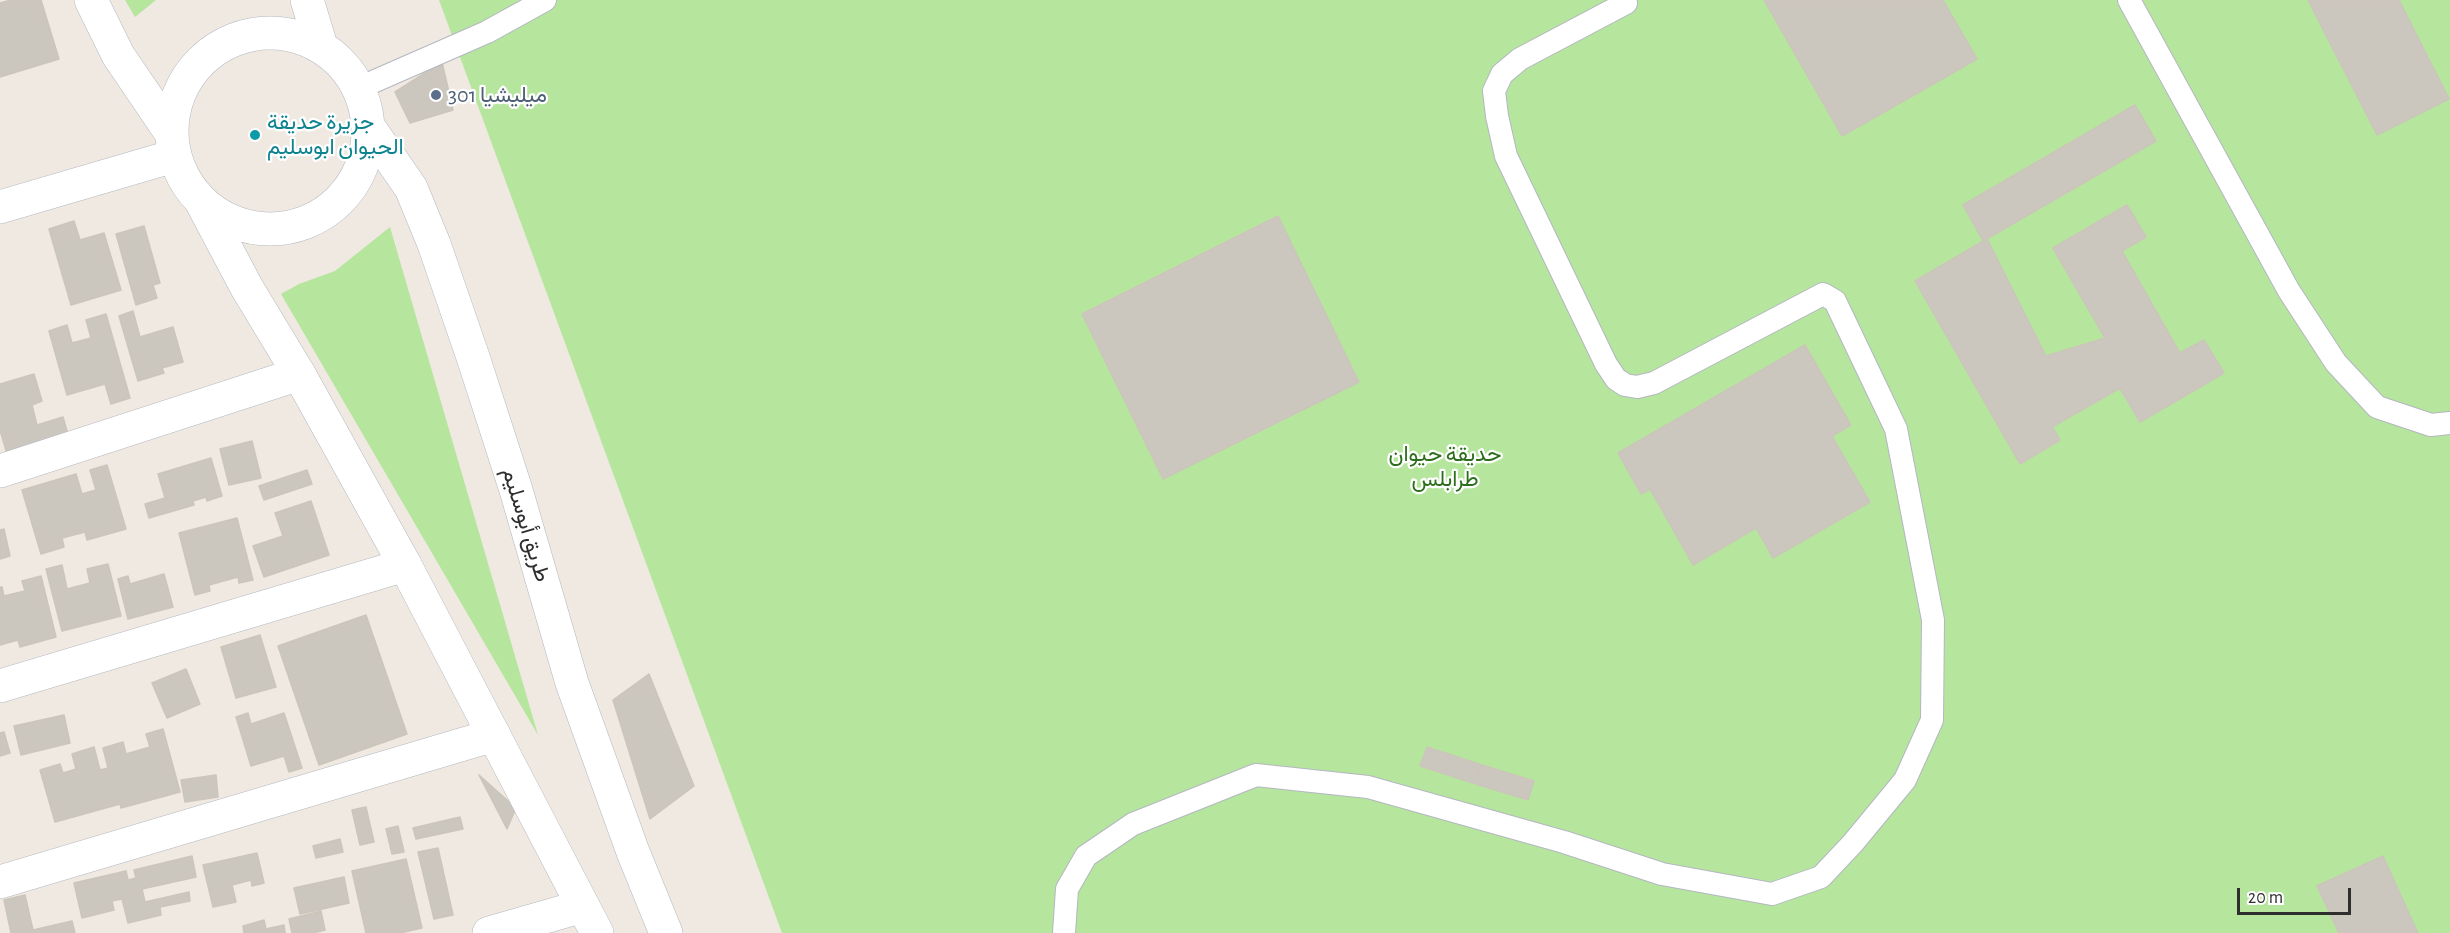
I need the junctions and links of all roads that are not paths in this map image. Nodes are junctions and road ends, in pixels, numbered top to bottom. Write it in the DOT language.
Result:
graph roads {
  1 [pos="91,0"];
  2 [pos="307,0"];
  3 [pos="545,0"];
  4 [pos="2129,0"];
  5 [pos="1626,3"];
  6 [pos="321,46"];
  7 [pos="359,88"];
  8 [pos="368,126"];
  9 [pos="172,145"];
  10 [pos="202,203"];
  11 [pos="0,207"];
  12 [pos="299,374"];
  13 [pos="2450,423"];
  14 [pos="0,471"];
  15 [pos="405,565"];
  16 [pos="0,686"];
  17 [pos="494,735"];
  18 [pos="0,882"];
  19 [pos="590,919"];
  20 [pos="489,933"];
  21 [pos="666,933"];
  22 [pos="1064,933"];
  1 -- 9 [label="main road"];
  2 -- 6 [label="main road"];
  3 -- 7 [label="lane"];
  4 -- 13 [label="lane"];
  5 -- 22 [label="lane"];
  6 -- 7 [label="main road"];
  6 -- 9 [label="main road"];
  7 -- 8 [label="main road"];
  8 -- 10 [label="main road"];
  8 -- 21 [label="main road, طريق أبوسليم"];
  9 -- 10 [label="main road"];
  9 -- 11 [label="main road"];
  10 -- 12 [label="main road"];
  12 -- 14 [label="main road"];
  12 -- 15 [label="main road"];
  15 -- 16 [label="main road"];
  15 -- 17 [label="main road"];
  17 -- 18 [label="main road"];
  17 -- 19 [label="main road"];
  19 -- 20 [label="main road"];
}
